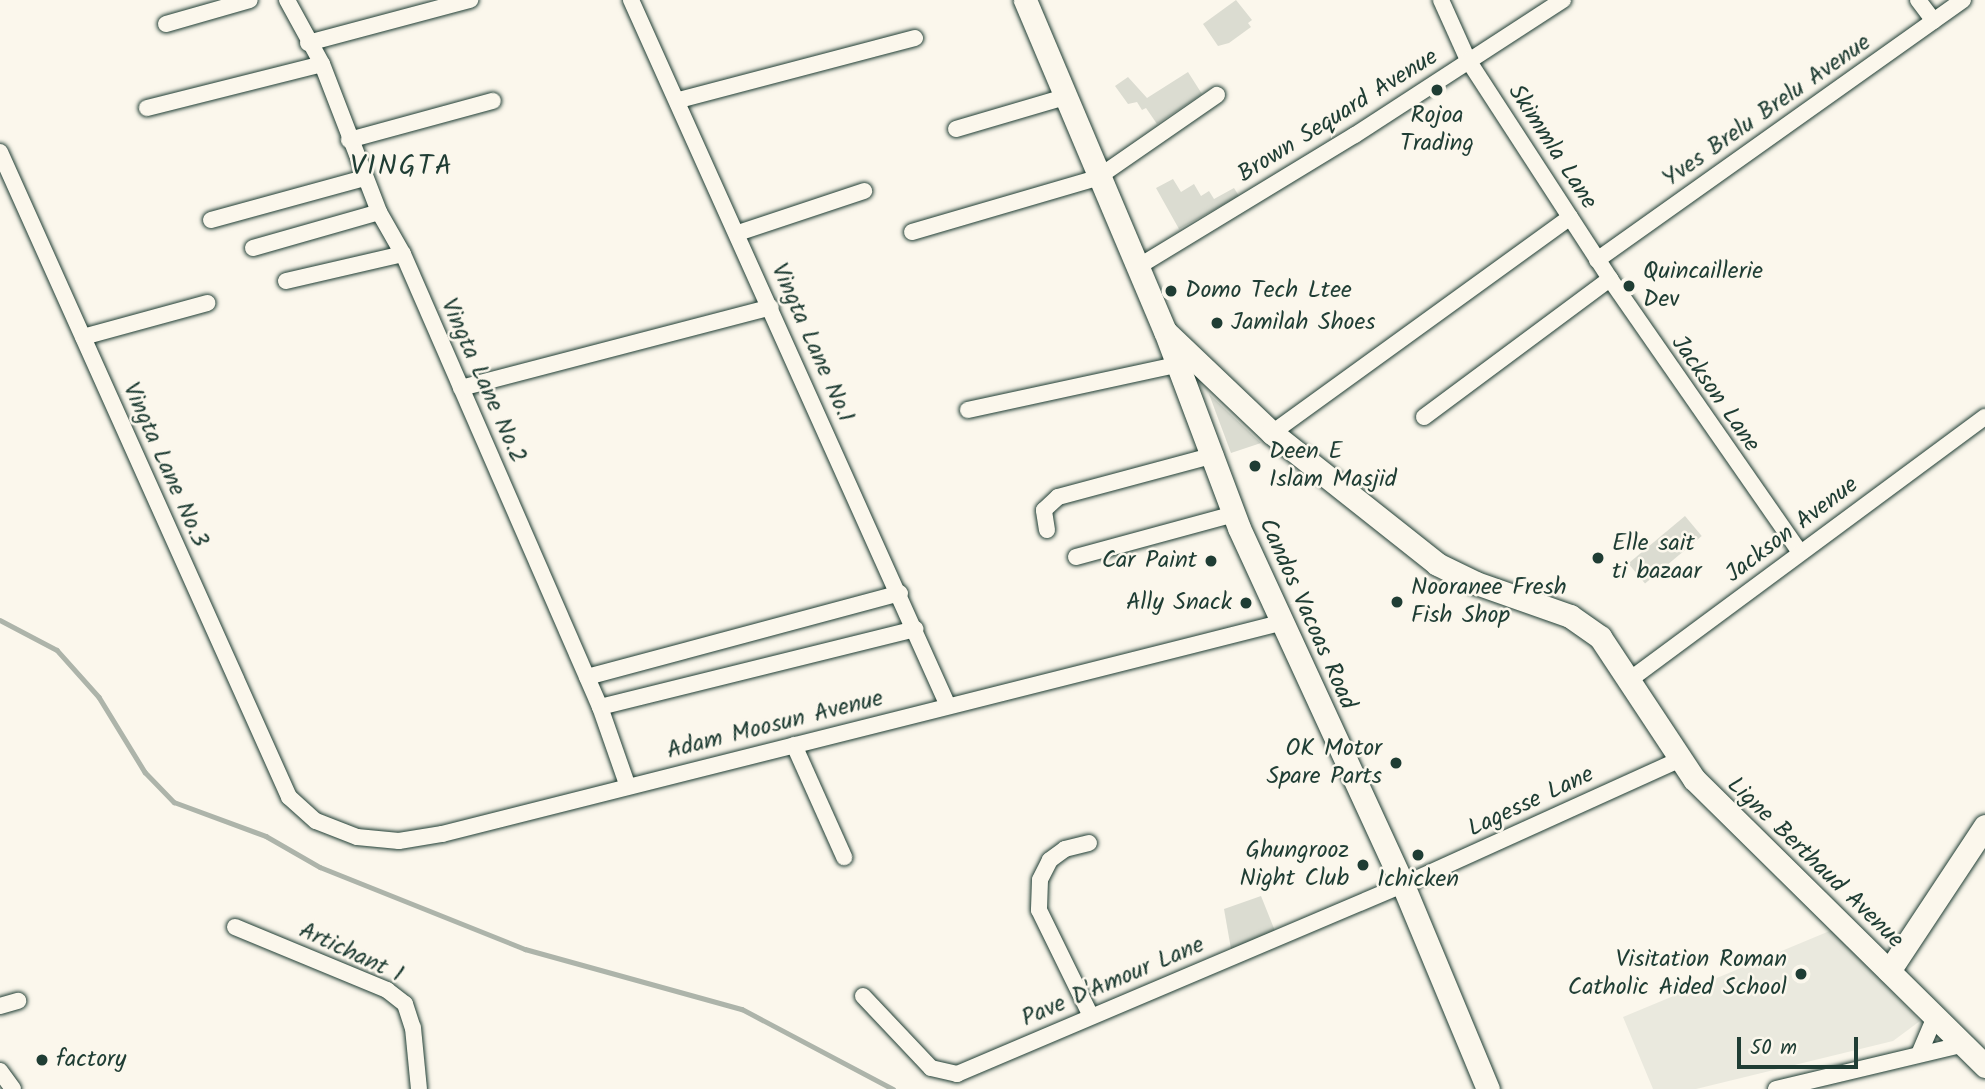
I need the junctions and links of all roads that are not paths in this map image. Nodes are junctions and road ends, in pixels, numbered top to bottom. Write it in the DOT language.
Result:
graph roads {
  1 [pos="250,0"];
  2 [pos="287,0"];
  3 [pos="470,0"];
  4 [pos="631,0"];
  5 [pos="1025,0"];
  6 [pos="1441,0"];
  7 [pos="1563,0"];
  8 [pos="1918,0"];
  9 [pos="1963,0"];
  10 [pos="1934,21"];
  11 [pos="166,23"];
  12 [pos="915,38"];
  13 [pos="309,43"];
  14 [pos="1468,60"];
  15 [pos="322,64"];
  16 [pos="1217,95"];
  17 [pos="1068,96"];
  18 [pos="679,100"];
  19 [pos="493,101"];
  20 [pos="147,108"];
  21 [pos="956,129"];
  22 [pos="349,140"];
  23 [pos="0,152"];
  24 [pos="365,178"];
  25 [pos="1097,178"];
  26 [pos="864,191"];
  27 [pos="379,212"];
  28 [pos="1570,217"];
  29 [pos="211,220"];
  30 [pos="912,232"];
  31 [pos="738,233"];
  32 [pos="253,248"];
  33 [pos="403,254"];
  34 [pos="1597,260"];
  35 [pos="1136,268"];
  36 [pos="1610,279"];
  37 [pos="286,281"];
  38 [pos="206,303"];
  39 [pos="771,307"];
  40 [pos="1165,331"];
  41 [pos="83,337"];
  42 [pos="1176,365"];
  43 [pos="461,388"];
  44 [pos="968,410"];
  45 [pos="1423,417"];
  46 [pos="1985,417"];
  47 [pos="1272,433"];
  48 [pos="1215,454"];
  49 [pos="1234,514"];
  50 [pos="1047,530"];
  51 [pos="1800,552"];
  52 [pos="1076,557"];
  53 [pos="900,593"];
  54 [pos="1280,623"];
  55 [pos="915,629"];
  56 [pos="587,677"];
  57 [pos="1628,681"];
  58 [pos="948,706"];
  59 [pos="600,707"];
  60 [pos="794,745"];
  61 [pos="1678,760"];
  62 [pos="627,785"];
  63 [pos="289,797"];
  64 [pos="1985,826"];
  65 [pos="1089,844"];
  66 [pos="844,857"];
  67 [pos="1403,886"];
  68 [pos="235,927"];
  69 [pos="1889,971"];
  70 [pos="863,996"];
  71 [pos="18,1001"];
  72 [pos="0,1006"];
  73 [pos="1091,1016"];
  74 [pos="1935,1017"];
  75 [pos="1961,1045"];
  76 [pos="1920,1052"];
  77 [pos="1985,1066"];
  78 [pos="0,1071"];
  79 [pos="13,1089"];
  80 [pos="419,1089"];
  81 [pos="1488,1089"];
  82 [pos="1776,1089"];
  1 -- 11 [label="street"];
  2 -- 13 [label="street, Vingta Lane No.2"];
  3 -- 13 [label="street"];
  4 -- 18 [label="street, Vingta Lane No.1"];
  5 -- 17 [label="street, Candos Vacoas Road"];
  6 -- 14 [label="street, Skimmla Lane"];
  7 -- 14 [label="street, Brown Sequard Avenue"];
  8 -- 10 [label="street"];
  9 -- 10 [label="street, Yves Brelu Brelu Avenue"];
  10 -- 34 [label="street, Yves Brelu Brelu Avenue"];
  12 -- 18 [label="street"];
  13 -- 15 [label="street, Vingta Lane No.2"];
  14 -- 28 [label="street, Skimmla Lane"];
  14 -- 35 [label="street, Brown Sequard Avenue"];
  15 -- 20 [label="street"];
  15 -- 22 [label="street, Vingta Lane No.2"];
  16 -- 25 [label="street"];
  17 -- 21 [label="street"];
  17 -- 25 [label="street, Candos Vacoas Road"];
  18 -- 31 [label="street, Vingta Lane No.1"];
  19 -- 22 [label="street"];
  22 -- 24 [label="street, Vingta Lane No.2"];
  23 -- 41 [label="street, Vingta Lane No.3"];
  24 -- 27 [label="street, Vingta Lane No.2"];
  24 -- 29 [label="street"];
  25 -- 30 [label="street"];
  25 -- 35 [label="street, Candos Vacoas Road"];
  26 -- 31 [label="street"];
  27 -- 32 [label="street"];
  27 -- 33 [label="street, Vingta Lane No.2"];
  28 -- 34 [label="street, Skimmla Lane"];
  28 -- 47 [label="street"];
  31 -- 39 [label="street, Vingta Lane No.1"];
  33 -- 37 [label="street"];
  33 -- 43 [label="street, Vingta Lane No.2"];
  34 -- 36 [label="street, Jackson Lane"];
  35 -- 40 [label="street, Candos Vacoas Road"];
  36 -- 45 [label="street"];
  36 -- 51 [label="street, Jackson Lane"];
  38 -- 41 [label="street"];
  39 -- 43 [label="street"];
  39 -- 53 [label="street, Vingta Lane No.1"];
  40 -- 42 [label="street, Candos Vacoas Road"];
  40 -- 47 [label="street, Ligne Berthaud Avenue"];
  41 -- 63 [label="street, Vingta Lane No.3"];
  42 -- 44 [label="street"];
  42 -- 48 [label="street, Candos Vacoas Road"];
  43 -- 56 [label="street, Vingta Lane No.2"];
  46 -- 51 [label="street, Jackson Avenue"];
  47 -- 57 [label="street, Ligne Berthaud Avenue"];
  48 -- 49 [label="street, Candos Vacoas Road"];
  48 -- 50 [label="street"];
  49 -- 52 [label="street"];
  49 -- 54 [label="street, Candos Vacoas Road"];
  51 -- 57 [label="street, Jackson Avenue"];
  53 -- 55 [label="street, Vingta Lane No.1"];
  53 -- 56 [label="street"];
  54 -- 58 [label="street, Adam Moosun Avenue"];
  54 -- 67 [label="street, Candos Vacoas Road"];
  55 -- 58 [label="street, Vingta Lane No.1"];
  55 -- 59 [label="street"];
  56 -- 59 [label="street, Vingta Lane No.2"];
  57 -- 61 [label="street, Ligne Berthaud Avenue"];
  58 -- 60 [label="street, Adam Moosun Avenue"];
  59 -- 62 [label="street, Vingta Lane No.2"];
  60 -- 62 [label="street, Adam Moosun Avenue"];
  60 -- 66 [label="street"];
  61 -- 67 [label="street, Lagesse Lane"];
  61 -- 69 [label="street, Ligne Berthaud Avenue"];
  62 -- 63 [label="street, Adam Moosun Avenue"];
  64 -- 69 [label="street"];
  65 -- 73 [label="street"];
  67 -- 73 [label="street, Pave D'Amour Lane"];
  67 -- 81 [label="street, Candos Vacoas Road"];
  68 -- 80 [label="street, Artichant 1"];
  69 -- 74 [label="street, Ligne Berthaud Avenue"];
  70 -- 73 [label="street, Pave D'Amour Lane"];
  71 -- 72 [label="street"];
  74 -- 75 [label="street, Ligne Berthaud Avenue"];
  74 -- 76 [label="street"];
  75 -- 76 [label="street"];
  75 -- 77 [label="street, Ligne Berthaud Avenue"];
  76 -- 82 [label="street"];
  78 -- 79 [label="street"];
}
